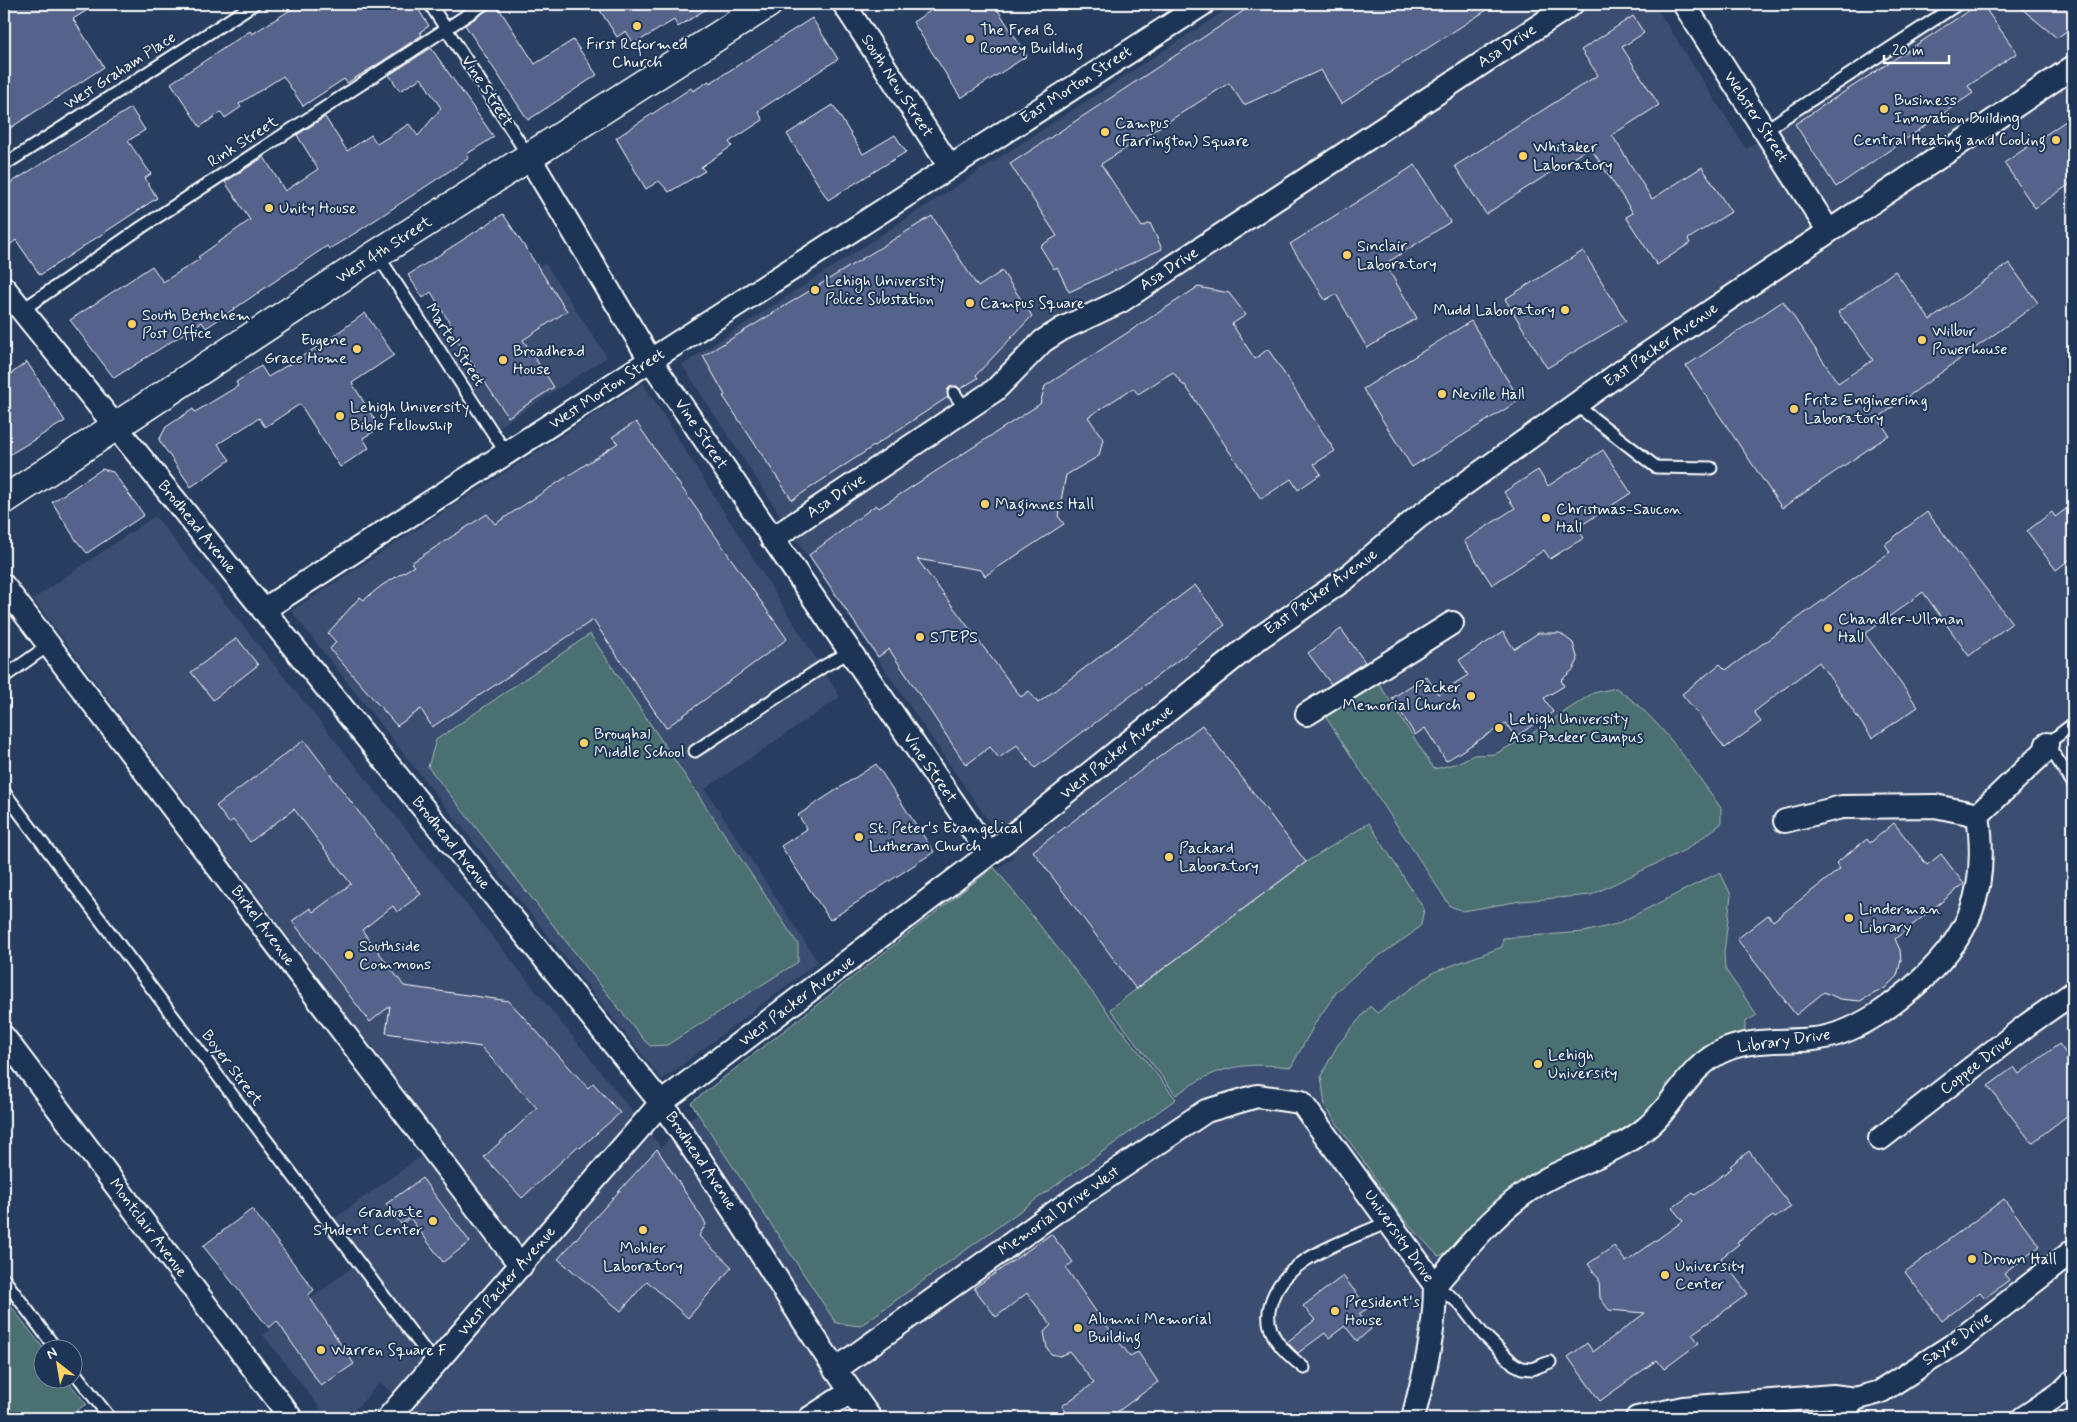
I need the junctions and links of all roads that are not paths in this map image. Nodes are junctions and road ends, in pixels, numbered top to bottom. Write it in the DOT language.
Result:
graph roads {
  1 [pos="254,4"];
  2 [pos="430,4"];
  3 [pos="484,4"];
  4 [pos="768,4"];
  5 [pos="844,4"];
  6 [pos="1203,4"];
  7 [pos="1572,4"];
  8 [pos="1684,4"];
  9 [pos="1958,4"];
  10 [pos="446,28"];
  11 [pos="2073,67"];
  12 [pos="1765,130"];
  13 [pos="529,157"];
  14 [pos="4,165"];
  15 [pos="950,167"];
  16 [pos="1828,230"];
  17 [pos="378,254"];
  18 [pos="4,288"];
  19 [pos="22,310"];
  20 [pos="651,361"];
  21 [pos="1576,405"];
  22 [pos="116,427"];
  23 [pos="506,453"];
  24 [pos="1711,468"];
  25 [pos="4,500"];
  26 [pos="772,539"];
  27 [pos="4,586"];
  28 [pos="264,610"];
  29 [pos="1452,622"];
  30 [pos="1259,638"];
  31 [pos="49,644"];
  32 [pos="850,652"];
  33 [pos="4,677"];
  34 [pos="1307,714"];
  35 [pos="2073,724"];
  36 [pos="2047,744"];
  37 [pos="695,751"];
  38 [pos="2073,783"];
  39 [pos="4,792"];
  40 [pos="1978,815"];
  41 [pos="1785,821"];
  42 [pos="989,854"];
  43 [pos="2073,992"];
  44 [pos="4,1037"];
  45 [pos="1301,1102"];
  46 [pos="661,1103"];
  47 [pos="1880,1139"];
  48 [pos="1390,1221"];
  49 [pos="2073,1251"];
  50 [pos="521,1266"];
  51 [pos="4,1279"];
  52 [pos="1435,1284"];
  53 [pos="50,1340"];
  54 [pos="1550,1362"];
  55 [pos="435,1364"];
  56 [pos="1304,1368"];
  57 [pos="835,1370"];
  58 [pos="2073,1381"];
  59 [pos="82,1382"];
  60 [pos="850,1392"];
  61 [pos="1855,1399"];
  62 [pos="110,1418"];
  63 [pos="292,1418"];
  64 [pos="388,1418"];
  65 [pos="810,1418"];
  66 [pos="870,1418"];
  67 [pos="1413,1418"];
  68 [pos="1637,1418"];
  69 [pos="1838,1418"];
  70 [pos="2023,1418"];
  1 -- 14 [label="lane, West Graham Place"];
  2 -- 10 [label="lane, Vine Street"];
  3 -- 10 [label="lane, Rink Street"];
  4 -- 13 [label="main road, West 4th Street"];
  5 -- 15 [label="street, South New Street"];
  6 -- 15 [label="street, East Morton Street"];
  7 -- 26 [label="street, Asa Drive"];
  8 -- 12 [label="street, Webster Street"];
  9 -- 12 [label="lane"];
  10 -- 13 [label="lane, Vine Street"];
  10 -- 19 [label="lane, Rink Street"];
  11 -- 16 [label="street, East Packer Avenue"];
  12 -- 16 [label="street, Webster Street"];
  13 -- 17 [label="main road, West 4th Street"];
  13 -- 20 [label="street, Vine Street"];
  15 -- 20 [label="street, West Morton Street"];
  16 -- 21 [label="street, East Packer Avenue"];
  17 -- 22 [label="main road, West 4th Street"];
  17 -- 23 [label="lane, Martel Street"];
  18 -- 19 [label="street, Brodhead Avenue"];
  19 -- 22 [label="street, Brodhead Avenue"];
  20 -- 23 [label="street, West Morton Street"];
  20 -- 26 [label="street, Vine Street"];
  21 -- 24 [label="lane"];
  21 -- 30 [label="street, East Packer Avenue"];
  22 -- 25 [label="main road, West 4th Street"];
  22 -- 28 [label="street, Brodhead Avenue"];
  23 -- 28 [label="street, West Morton Street"];
  26 -- 32 [label="street, Vine Street"];
  27 -- 31 [label="street, Birkel Avenue"];
  28 -- 46 [label="street, Brodhead Avenue"];
  29 -- 34 [label="street"];
  30 -- 42 [label="street, West Packer Avenue"];
  31 -- 33 [label="lane"];
  31 -- 50 [label="street, Birkel Avenue"];
  32 -- 37 [label="lane"];
  32 -- 42 [label="street, Vine Street"];
  35 -- 36 [label="lane"];
  36 -- 38 [label="lane"];
  36 -- 40 [label="street"];
  39 -- 55 [label="lane, Boyer Street"];
  40 -- 41 [label="street"];
  40 -- 52 [label="street, Library Drive"];
  42 -- 46 [label="street, West Packer Avenue"];
  43 -- 47 [label="street, Coppee Drive"];
  44 -- 63 [label="street, Montclair Avenue"];
  45 -- 48 [label="street, University Drive"];
  45 -- 57 [label="street, Memorial Drive West"];
  46 -- 50 [label="street, West Packer Avenue"];
  46 -- 57 [label="street, Brodhead Avenue"];
  48 -- 52 [label="street, University Drive"];
  48 -- 56 [label="lane"];
  49 -- 61 [label="street, Sayre Drive"];
  50 -- 55 [label="street, West Packer Avenue"];
  51 -- 53 [label="lane"];
  52 -- 54 [label="lane"];
  52 -- 67 [label="street, University Drive"];
  55 -- 64 [label="street, West Packer Avenue"];
  57 -- 60 [label="street, Brodhead Avenue"];
  58 -- 70 [label="street"];
  59 -- 62 [label="lane"];
  60 -- 65 [label="street"];
  60 -- 66 [label="street, Brodhead Avenue"];
  61 -- 68 [label="street"];
  61 -- 69 [label="street"];
}
